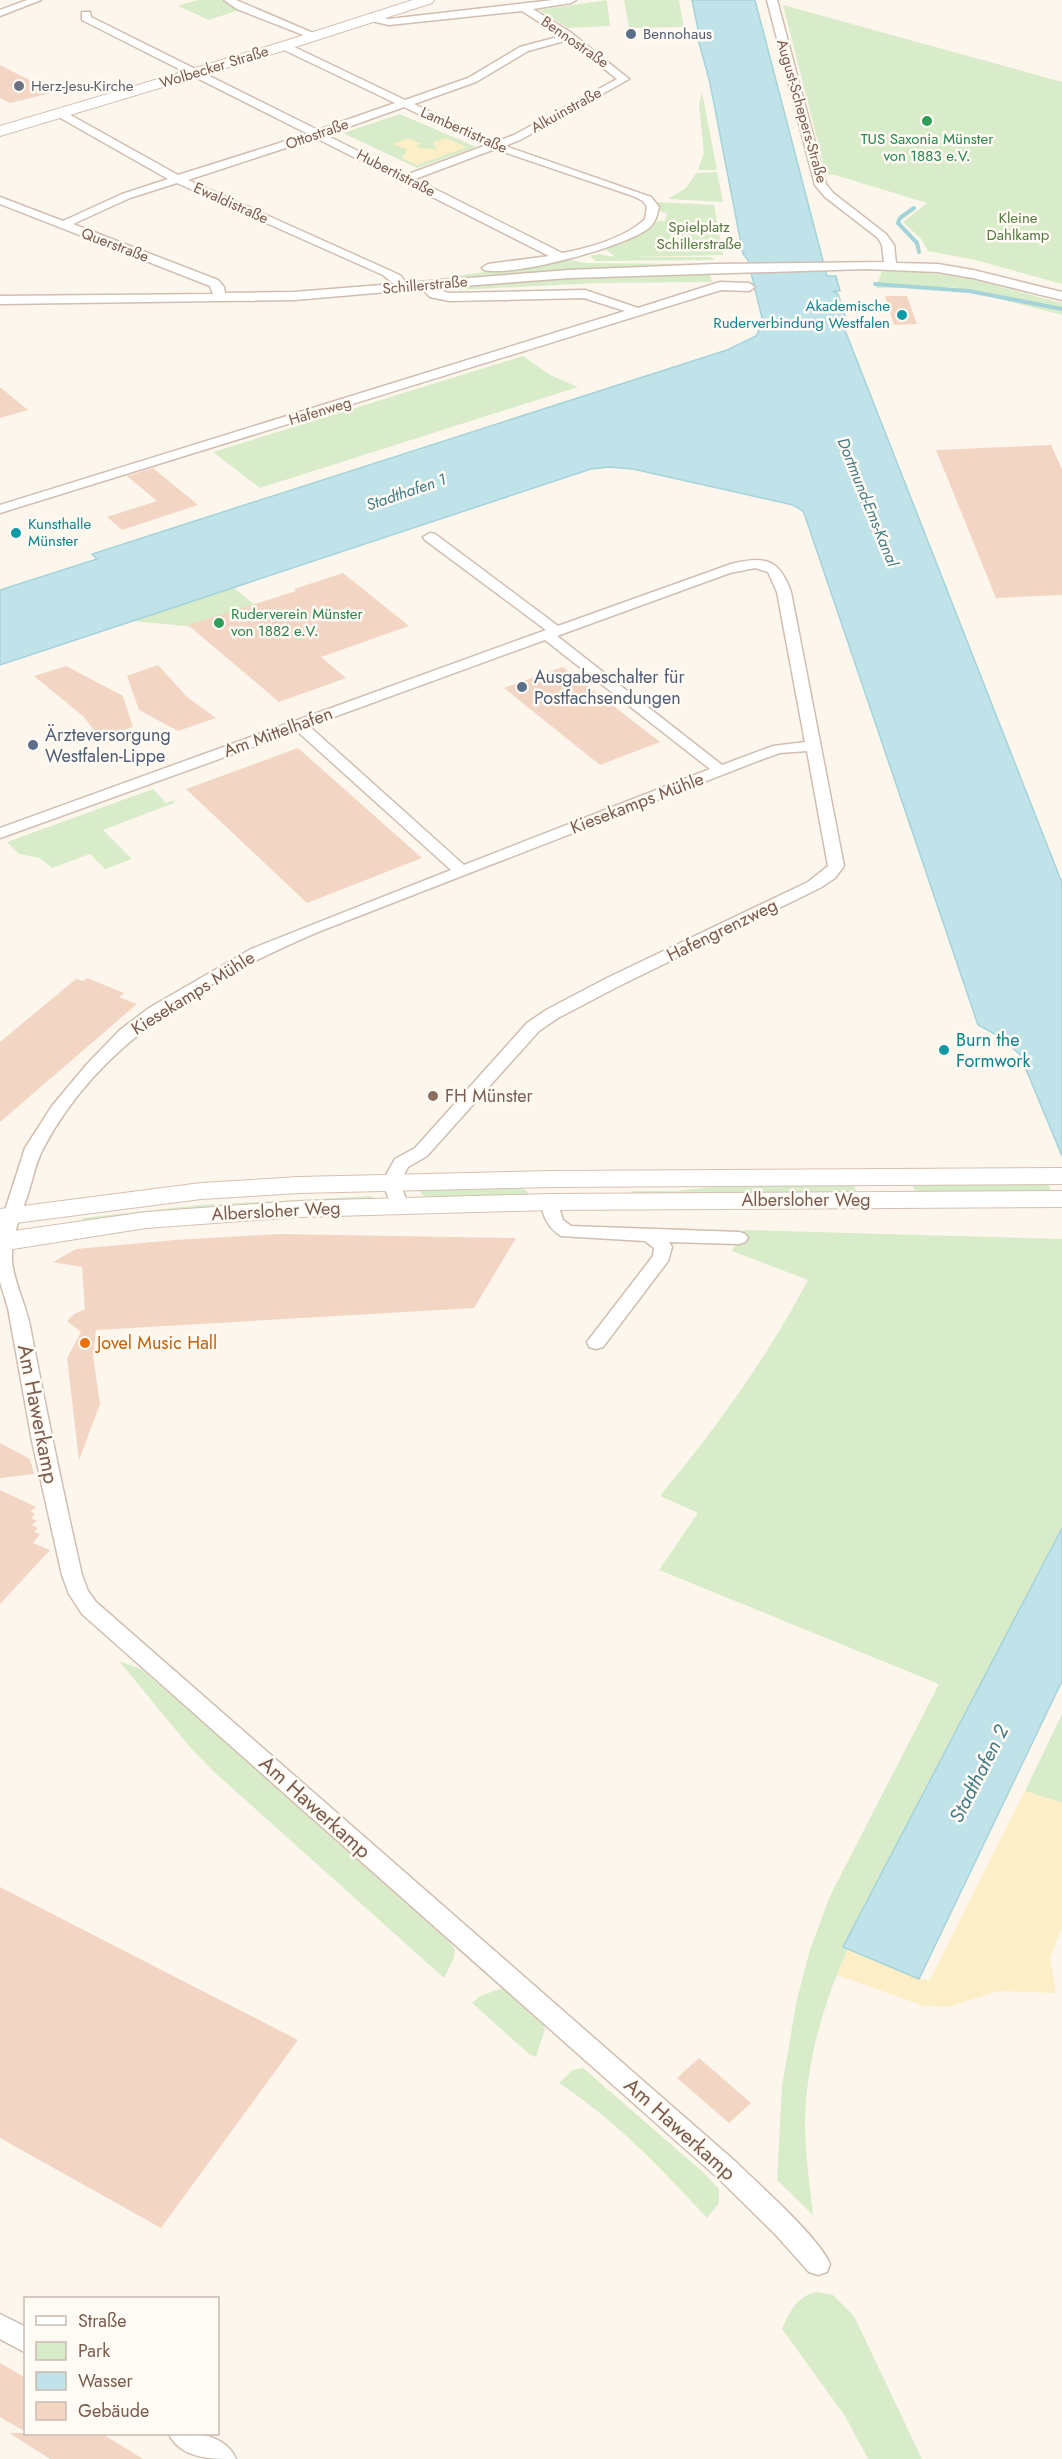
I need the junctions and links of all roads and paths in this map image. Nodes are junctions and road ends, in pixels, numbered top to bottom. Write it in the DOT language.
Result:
graph roads {
  1 [pos="36,0"];
  2 [pos="229,0"];
  3 [pos="427,0"];
  4 [pos="571,0"];
  5 [pos="772,0"];
  6 [pos="524,8"];
  7 [pos="0,13"];
  8 [pos="86,14"];
  9 [pos="371,18"];
  10 [pos="315,36"];
  11 [pos="568,37"];
  12 [pos="284,46"];
  13 [pos="195,73"];
  14 [pos="624,79"];
  15 [pos="404,104"];
  16 [pos="61,114"];
  17 [pos="0,131"];
  18 [pos="318,134"];
  19 [pos="496,146"];
  20 [pos="406,178"];
  21 [pos="179,179"];
  22 [pos="0,200"];
  23 [pos="649,201"];
  24 [pos="63,225"];
  25 [pos="563,258"];
  26 [pos="890,265"];
  27 [pos="400,283"];
  28 [pos="424,285"];
  29 [pos="749,287"];
  30 [pos="1062,296"];
  31 [pos="219,298"];
  32 [pos="0,300"];
  33 [pos="639,312"];
  34 [pos="0,509"];
  35 [pos="430,537"];
  36 [pos="761,564"];
  37 [pos="552,633"];
  38 [pos="299,724"];
  39 [pos="814,746"];
  40 [pos="720,770"];
  41 [pos="0,832"];
  42 [pos="462,871"];
  43 [pos="397,1183"];
  44 [pos="1058,1188"];
  45 [pos="551,1191"];
  46 [pos="4,1229"];
  47 [pos="648,1235"];
  48 [pos="739,1238"];
  49 [pos="596,1342"];
  50 [pos="818,2264"];
  51 [pos="0,2326"];
  52 [pos="24,2340"];
  53 [pos="185,2435"];
  54 [pos="223,2459"];
  1 -- 7 [label="street"];
  2 -- 10 [label="street"];
  3 -- 9 [label="main road, Wolbecker Straße"];
  4 -- 6 [label="street"];
  5 -- 26 [label="street, August-Schepers-Straße"];
  6 -- 9 [label="street"];
  6 -- 11 [label="street, Bennostraße"];
  8 -- 13 [label="street, Hubertistraße"];
  9 -- 10 [label="main road, Wolbecker Straße"];
  10 -- 12 [label="main road, Wolbecker Straße"];
  11 -- 14 [label="street, Bennostraße"];
  11 -- 15 [label="street, Ottostraße"];
  12 -- 13 [label="main road, Wolbecker Straße"];
  12 -- 15 [label="street, Lambertistraße"];
  13 -- 16 [label="main road, Wolbecker Straße"];
  13 -- 18 [label="street, Hubertistraße"];
  14 -- 19 [label="street, Alkuinstraße"];
  15 -- 18 [label="street, Ottostraße"];
  15 -- 19 [label="street, Lambertistraße"];
  16 -- 17 [label="main road, Wolbecker Straße"];
  16 -- 21 [label="street, Ewaldistraße"];
  18 -- 20 [label="street, Hubertistraße"];
  18 -- 21 [label="street, Ottostraße"];
  19 -- 20 [label="street, Alkuinstraße"];
  19 -- 23 [label="street, Lambertistraße"];
  20 -- 25 [label="street, Hubertistraße"];
  21 -- 24 [label="street, Ottostraße"];
  21 -- 27 [label="street, Ewaldistraße"];
  22 -- 24 [label="street, Querstraße"];
  23 -- 25 [label="street, Schillerstraße"];
  24 -- 31 [label="street, Querstraße"];
  25 -- 27 [label="street, Schillerstraße"];
  26 -- 28 [label="street, Schillerstraße"];
  26 -- 30 [label="street, Schillerstraße"];
  27 -- 28 [label="street, Schillerstraße"];
  27 -- 31 [label="street, Schillerstraße"];
  28 -- 33 [label="street"];
  29 -- 33 [label="street, Hafenweg"];
  31 -- 32 [label="street, Schillerstraße"];
  33 -- 34 [label="street, Hafenweg"];
  35 -- 37 [label="street"];
  36 -- 37 [label="street, Am Mittelhafen"];
  36 -- 39 [label="street, Hafengrenzweg"];
  37 -- 38 [label="street, Am Mittelhafen"];
  37 -- 40 [label="street"];
  38 -- 41 [label="street, Am Mittelhafen"];
  38 -- 42 [label="street"];
  39 -- 40 [label="street, Kiesekamps Mühle"];
  39 -- 43 [label="street, Hafengrenzweg"];
  40 -- 42 [label="street, Kiesekamps Mühle"];
  42 -- 46 [label="street, Kiesekamps Mühle"];
  43 -- 45 [label="main road, Albersloher Weg"];
  43 -- 46 [label="main road, Albersloher Weg"];
  44 -- 45 [label="main road, Albersloher Weg"];
  45 -- 47 [label="street, Albersloher Weg"];
  46 -- 50 [label="street, Am Hawerkamp"];
  47 -- 48 [label="street, Albersloher Weg"];
  47 -- 49 [label="street"];
  51 -- 52 [label="street"];
  53 -- 54 [label="street"];
}
